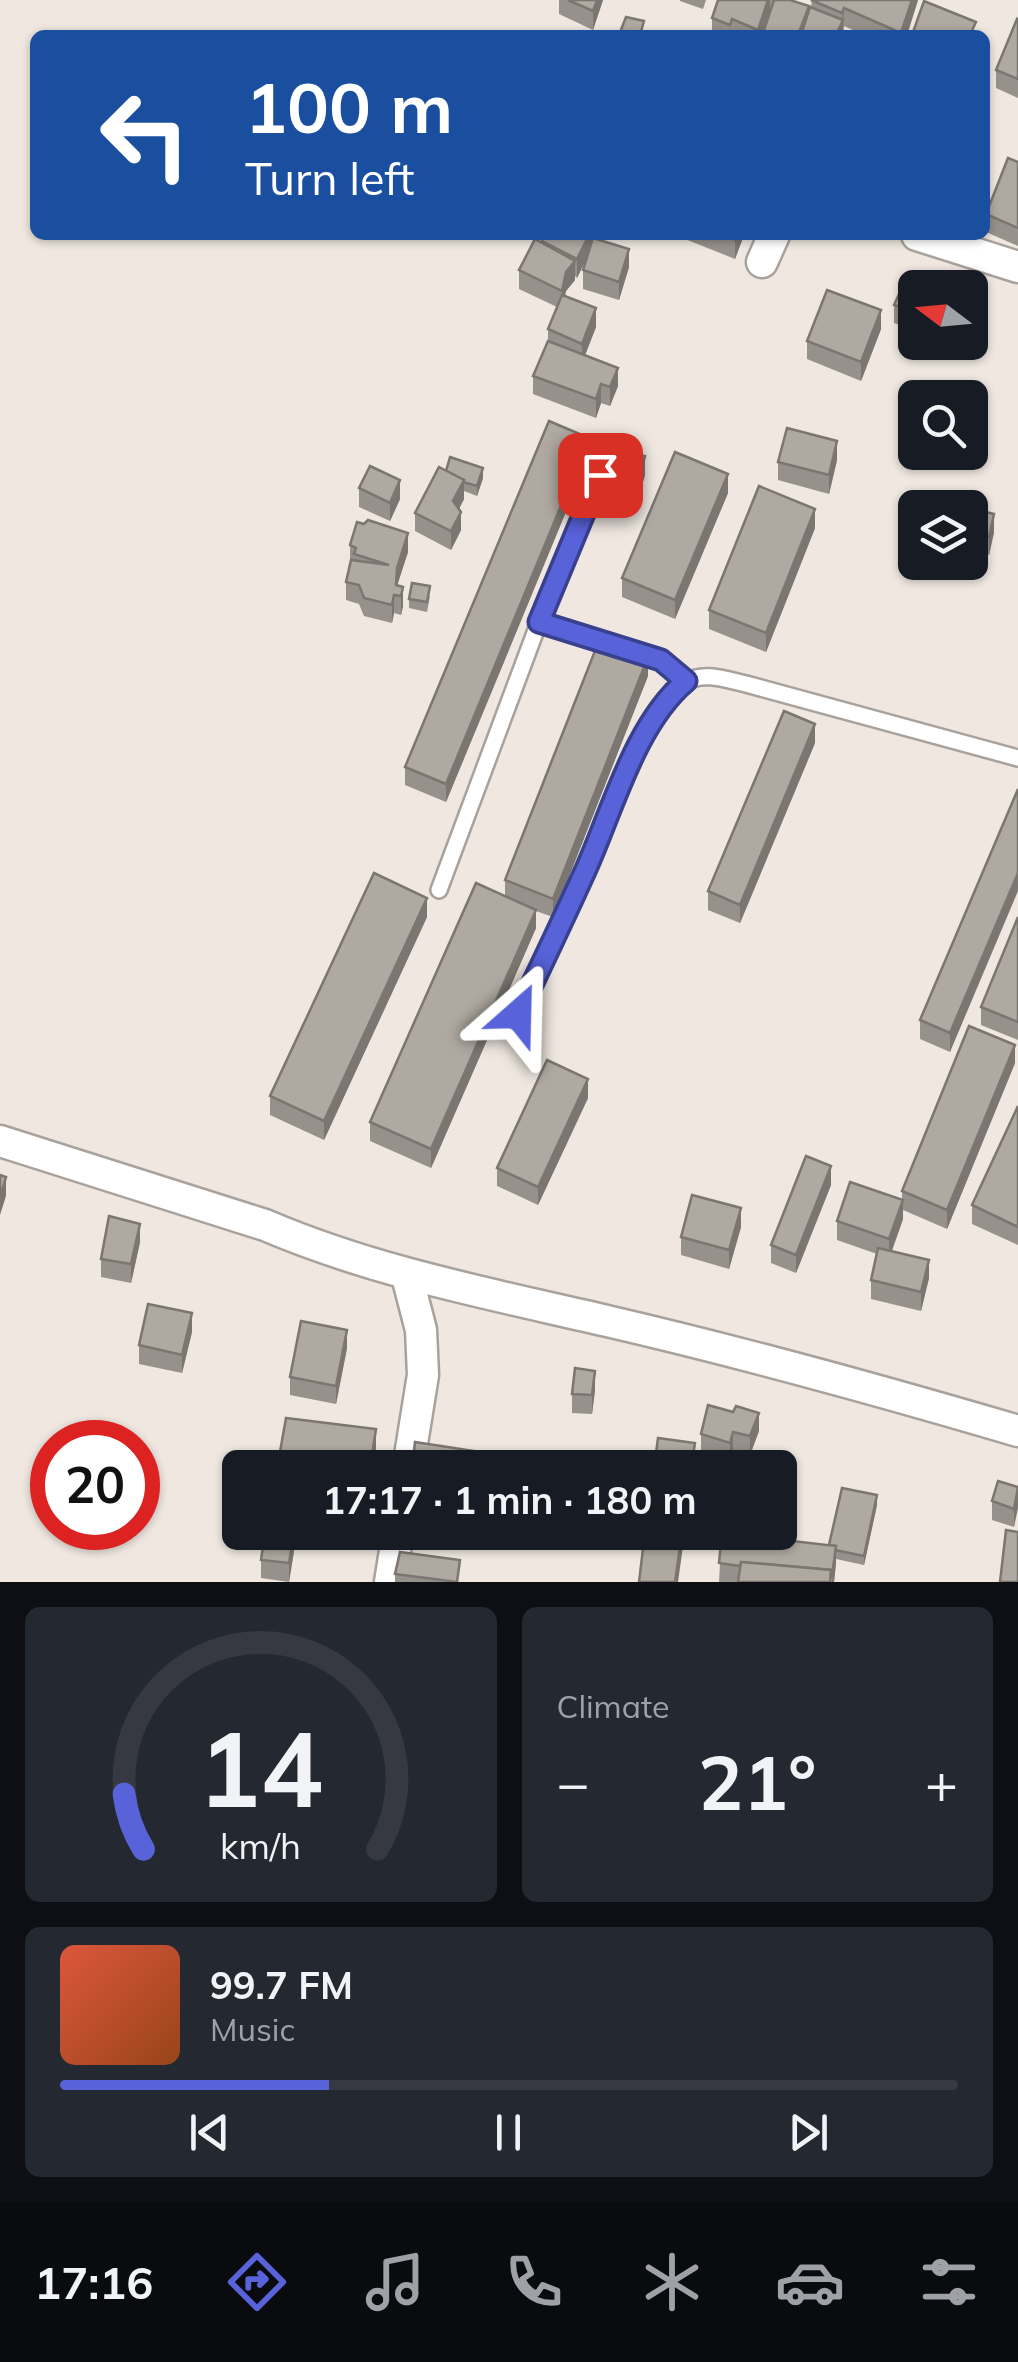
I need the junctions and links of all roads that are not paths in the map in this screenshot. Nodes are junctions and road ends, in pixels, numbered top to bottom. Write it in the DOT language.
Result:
graph roads {
  1 [pos="933,240"];
  2 [pos="1018,267"];
  3 [pos="600,475"];
  4 [pos="539,622"];
  5 [pos="686,681"];
  6 [pos="1018,758"];
  7 [pos="439,890"];
  8 [pos="518,1014"];
  9 [pos="0,1141"];
  10 [pos="407,1276"];
  11 [pos="1018,1431"];
  12 [pos="411,1450"];
  13 [pos="395,1550"];
  14 [pos="390,1582"];
  1 -- 2 [label="street"];
  3 -- 4 [label="lane"];
  4 -- 5 [label="lane"];
  4 -- 7 [label="lane"];
  5 -- 6 [label="lane"];
  5 -- 8 [label="lane"];
  9 -- 10 [label="street"];
  10 -- 11 [label="street"];
  10 -- 12 [label="street"];
  13 -- 14 [label="street"];
}
